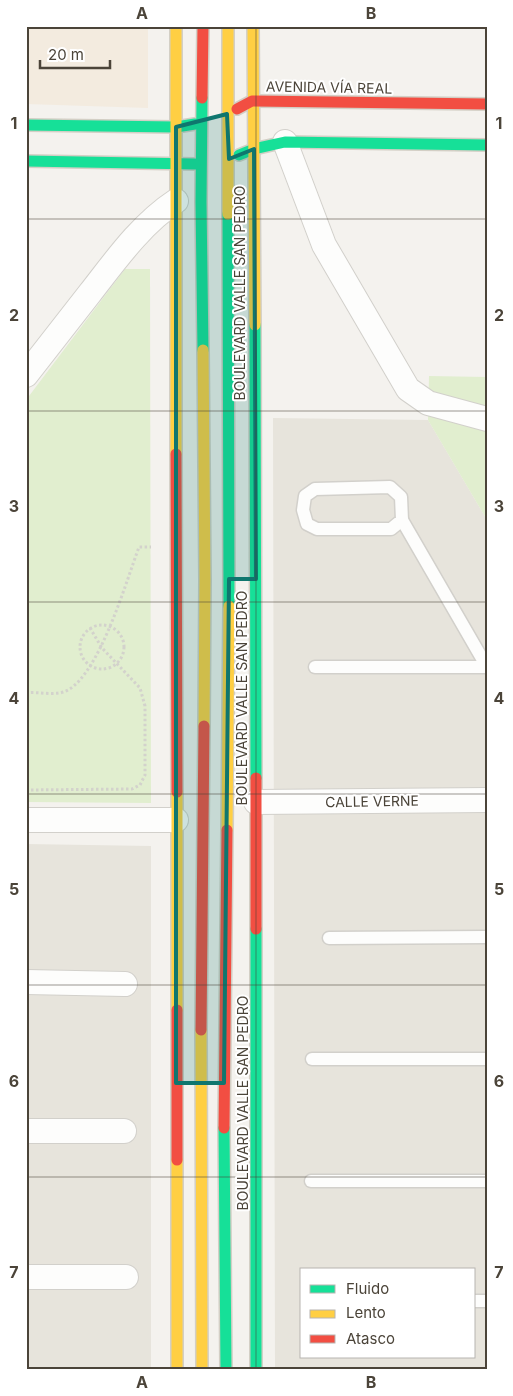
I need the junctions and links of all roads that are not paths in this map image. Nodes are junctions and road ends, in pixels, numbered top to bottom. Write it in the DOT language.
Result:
graph roads {
  1 [pos="176,26"];
  2 [pos="203,26"];
  3 [pos="228,26"];
  4 [pos="253,26"];
  5 [pos="252,101"];
  6 [pos="487,104"];
  7 [pos="215,118"];
  8 [pos="26,125"];
  9 [pos="176,127"];
  10 [pos="285,142"];
  11 [pos="487,145"];
  12 [pos="254,149"];
  13 [pos="26,161"];
  14 [pos="215,161"];
  15 [pos="176,164"];
  16 [pos="176,201"];
  17 [pos="28,368"];
  18 [pos="487,419"];
  19 [pos="402,520"];
  20 [pos="217,579"];
  21 [pos="316,667"];
  22 [pos="487,667"];
  23 [pos="487,800"];
  24 [pos="256,802"];
  25 [pos="26,820"];
  26 [pos="176,820"];
  27 [pos="487,937"];
  28 [pos="329,938"];
  29 [pos="26,982"];
  30 [pos="125,984"];
  31 [pos="312,1058"];
  32 [pos="487,1059"];
  33 [pos="205,1082"];
  34 [pos="26,1131"];
  35 [pos="124,1131"];
  36 [pos="311,1181"];
  37 [pos="487,1181"];
  38 [pos="26,1277"];
  39 [pos="126,1277"];
  40 [pos="177,1370"];
  41 [pos="202,1370"];
  42 [pos="226,1370"];
  43 [pos="256,1370"];
  1 -- 9 [label="main road, BOULEVARD VALLE SAN PEDRO"];
  2 -- 7 [label="main road, BOULEVARD VALLE SAN PEDRO"];
  3 -- 7 [label="main road, BOULEVARD VALLE SAN PEDRO"];
  4 -- 5 [label="main road, BOULEVARD VALLE SAN PEDRO"];
  5 -- 6 [label="main road, AVENIDA VÍA REAL"];
  5 -- 7 [label="main road, AVENIDA VÍA REAL"];
  5 -- 12 [label="main road, BOULEVARD VALLE SAN PEDRO"];
  7 -- 9 [label="main road, AVENIDA VÍA REAL"];
  7 -- 14 [label="main road, BOULEVARD VALLE SAN PEDRO"];
  7 -- 14 [label="main road, BOULEVARD VALLE SAN PEDRO"];
  8 -- 9 [label="main road, AVENIDA VÍA REAL"];
  9 -- 15 [label="main road, BOULEVARD VALLE SAN PEDRO"];
  10 -- 11 [label="main road"];
  10 -- 12 [label="main road"];
  10 -- 18 [label="street"];
  12 -- 14 [label="main road"];
  12 -- 20 [label="main road, BOULEVARD VALLE SAN PEDRO"];
  13 -- 15 [label="main road"];
  14 -- 15 [label="main road"];
  14 -- 20 [label="main road, BOULEVARD VALLE SAN PEDRO"];
  14 -- 20 [label="main road, BOULEVARD VALLE SAN PEDRO"];
  15 -- 16 [label="main road, BOULEVARD VALLE SAN PEDRO"];
  16 -- 17 [label="street"];
  16 -- 20 [label="main road, BOULEVARD VALLE SAN PEDRO"];
  19 -- 19 [label="lane"];
  19 -- 22 [label="lane"];
  20 -- 24 [label="main road, BOULEVARD VALLE SAN PEDRO"];
  20 -- 26 [label="main road, BOULEVARD VALLE SAN PEDRO"];
  20 -- 33 [label="main road, BOULEVARD VALLE SAN PEDRO"];
  20 -- 33 [label="main road, BOULEVARD VALLE SAN PEDRO"];
  21 -- 22 [label="lane"];
  23 -- 24 [label="street, CALLE VERNE"];
  24 -- 43 [label="main road, BOULEVARD VALLE SAN PEDRO"];
  25 -- 26 [label="street"];
  26 -- 33 [label="main road, BOULEVARD VALLE SAN PEDRO"];
  27 -- 28 [label="lane"];
  29 -- 30 [label="street"];
  31 -- 32 [label="lane"];
  33 -- 40 [label="main road, BOULEVARD VALLE SAN PEDRO"];
  33 -- 41 [label="main road, BOULEVARD VALLE SAN PEDRO"];
  33 -- 42 [label="main road, BOULEVARD VALLE SAN PEDRO"];
  34 -- 35 [label="street"];
  36 -- 37 [label="lane"];
  38 -- 39 [label="street"];
}
